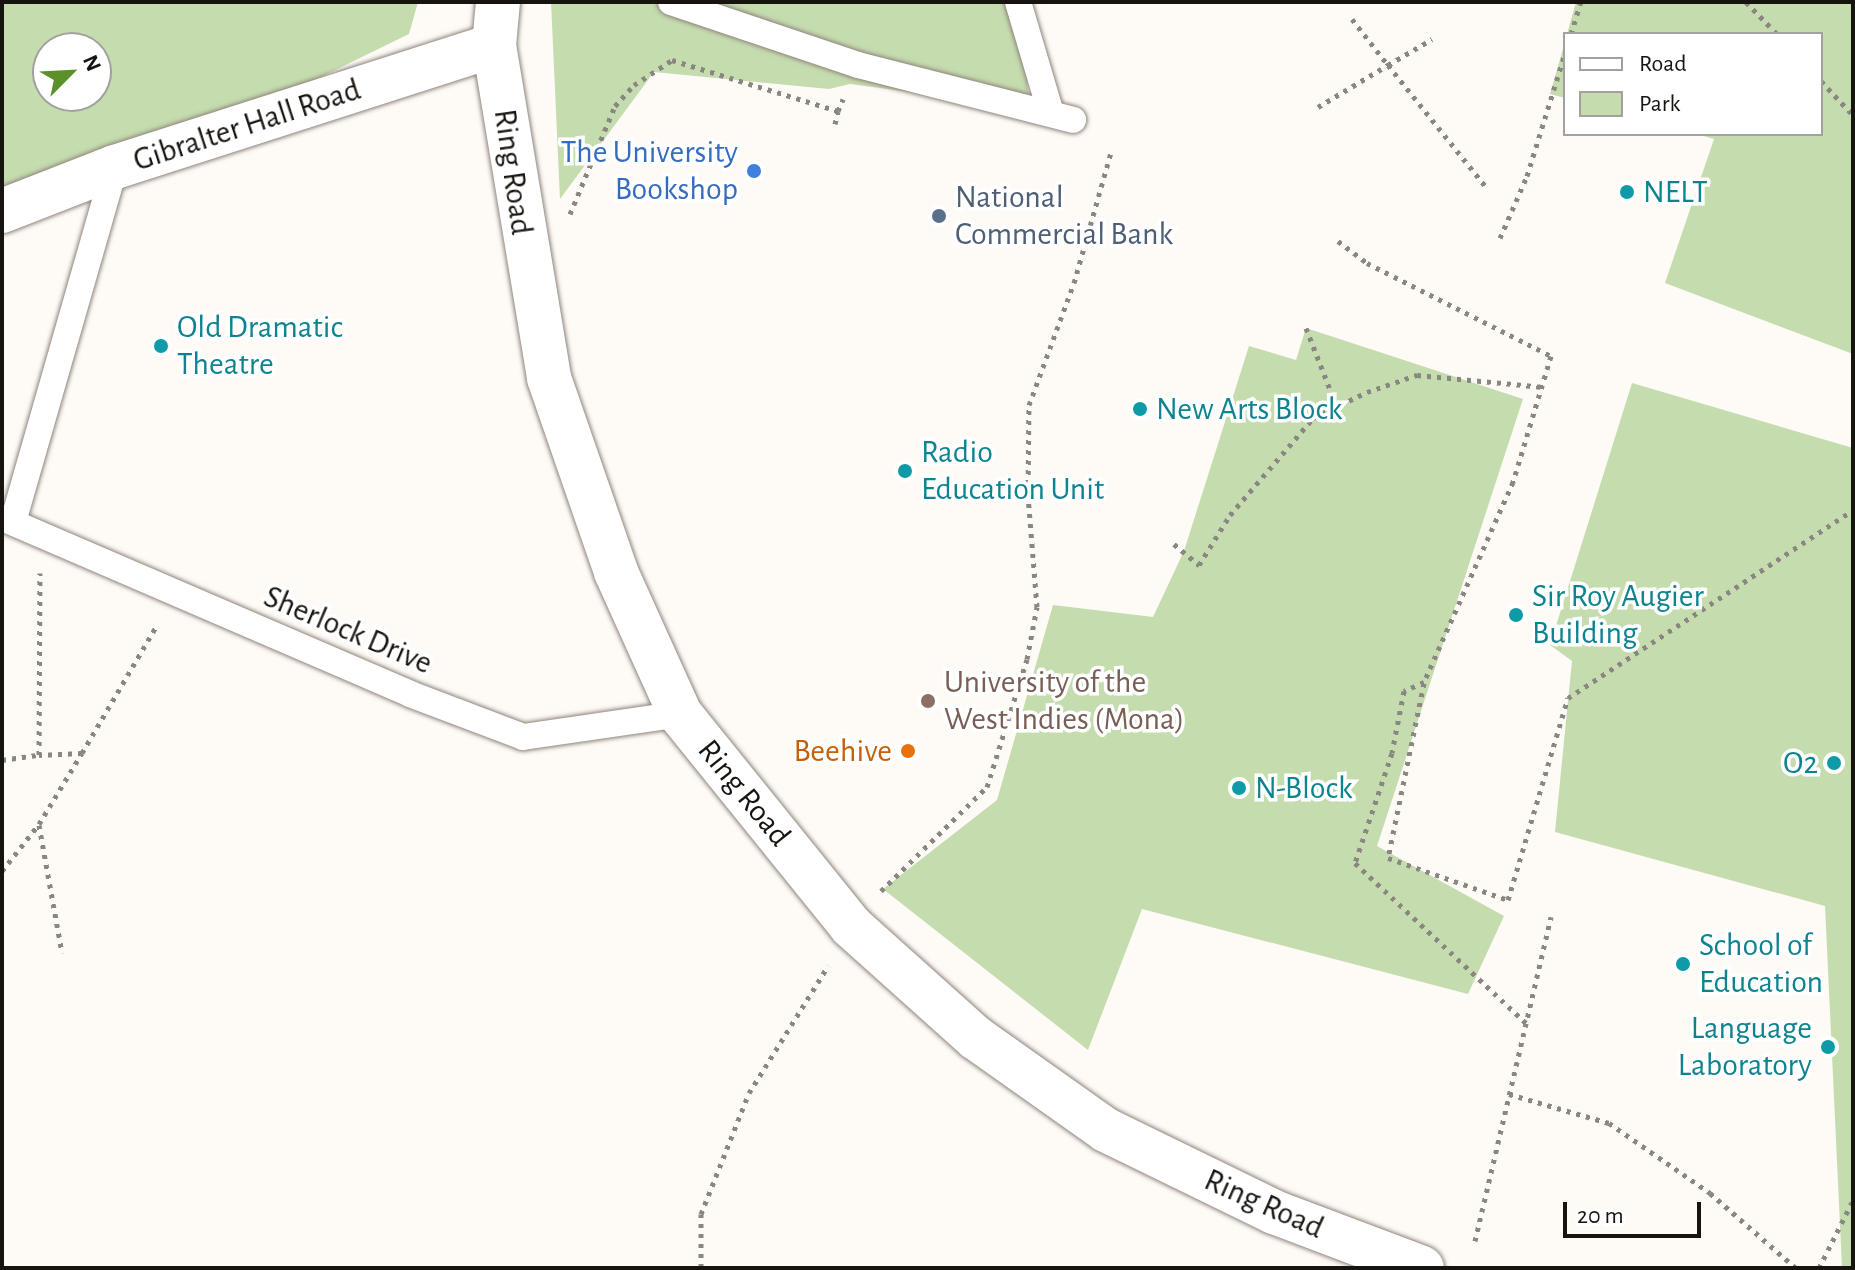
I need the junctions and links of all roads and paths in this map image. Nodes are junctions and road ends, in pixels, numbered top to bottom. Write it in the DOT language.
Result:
graph roads {
  1 [pos="498,2"];
  2 [pos="671,2"];
  3 [pos="1018,2"];
  4 [pos="1581,2"];
  5 [pos="1746,2"];
  6 [pos="1352,19"];
  7 [pos="1572,32"];
  8 [pos="1775,32"];
  9 [pos="1432,39"];
  10 [pos="494,45"];
  11 [pos="1563,59"];
  12 [pos="1388,65"];
  13 [pos="1823,83"];
  14 [pos="850,84"];
  15 [pos="1318,107"];
  16 [pos="838,111"];
  17 [pos="1853,115"];
  18 [pos="835,124"];
  19 [pos="1111,152"];
  20 [pos="115,167"];
  21 [pos="1486,187"];
  22 [pos="2,211"];
  23 [pos="554,215"];
  24 [pos="1500,238"];
  25 [pos="1338,241"];
  26 [pos="1306,328"];
  27 [pos="1545,387"];
  28 [pos="1337,407"];
  29 [pos="1853,510"];
  30 [pos="16,524"];
  31 [pos="1174,544"];
  32 [pos="176,593"];
  33 [pos="1424,682"];
  34 [pos="680,714"];
  35 [pos="82,753"];
  36 [pos="39,755"];
  37 [pos="2,760"];
  38 [pos="39,824"];
  39 [pos="2,871"];
  40 [pos="874,897"];
  41 [pos="1551,917"];
  42 [pos="62,953"];
  43 [pos="832,958"];
  44 [pos="1526,1023"];
  45 [pos="1509,1094"];
  46 [pos="1851,1200"];
  47 [pos="1475,1241"];
  48 [pos="701,1268"];
  49 [pos="1422,1268"];
  50 [pos="1796,1268"];
  51 [pos="1819,1268"];
  1 -- 10 [label="street, Ring Road"];
  2 -- 3 [label="lane"];
  4 -- 7 [label="path"];
  5 -- 8 [label="path"];
  6 -- 12 [label="path"];
  9 -- 12 [label="path"];
  10 -- 20 [label="street, Gibralter Hall Road"];
  10 -- 34 [label="street, Ring Road"];
  11 -- 24 [label="path"];
  12 -- 15 [label="path"];
  12 -- 21 [label="path"];
  13 -- 17 [label="path"];
  14 -- 16 [label="path"];
  16 -- 18 [label="path"];
  16 -- 23 [label="path"];
  19 -- 40 [label="path"];
  20 -- 22 [label="street, Gibralter Hall Road"];
  20 -- 30 [label="lane"];
  25 -- 27 [label="path"];
  26 -- 28 [label="path"];
  27 -- 28 [label="path"];
  27 -- 33 [label="path"];
  28 -- 31 [label="path"];
  29 -- 33 [label="path"];
  30 -- 32 [label="lane, Sherlock Drive"];
  30 -- 36 [label="path"];
  32 -- 34 [label="lane, Sherlock Drive"];
  32 -- 35 [label="path"];
  33 -- 44 [label="path"];
  34 -- 49 [label="street, Ring Road"];
  35 -- 36 [label="path"];
  35 -- 38 [label="path"];
  36 -- 37 [label="path"];
  38 -- 39 [label="path"];
  38 -- 42 [label="path"];
  41 -- 44 [label="path"];
  43 -- 48 [label="path"];
  44 -- 45 [label="path"];
  45 -- 47 [label="path"];
  45 -- 50 [label="path"];
  46 -- 51 [label="path"];
}
